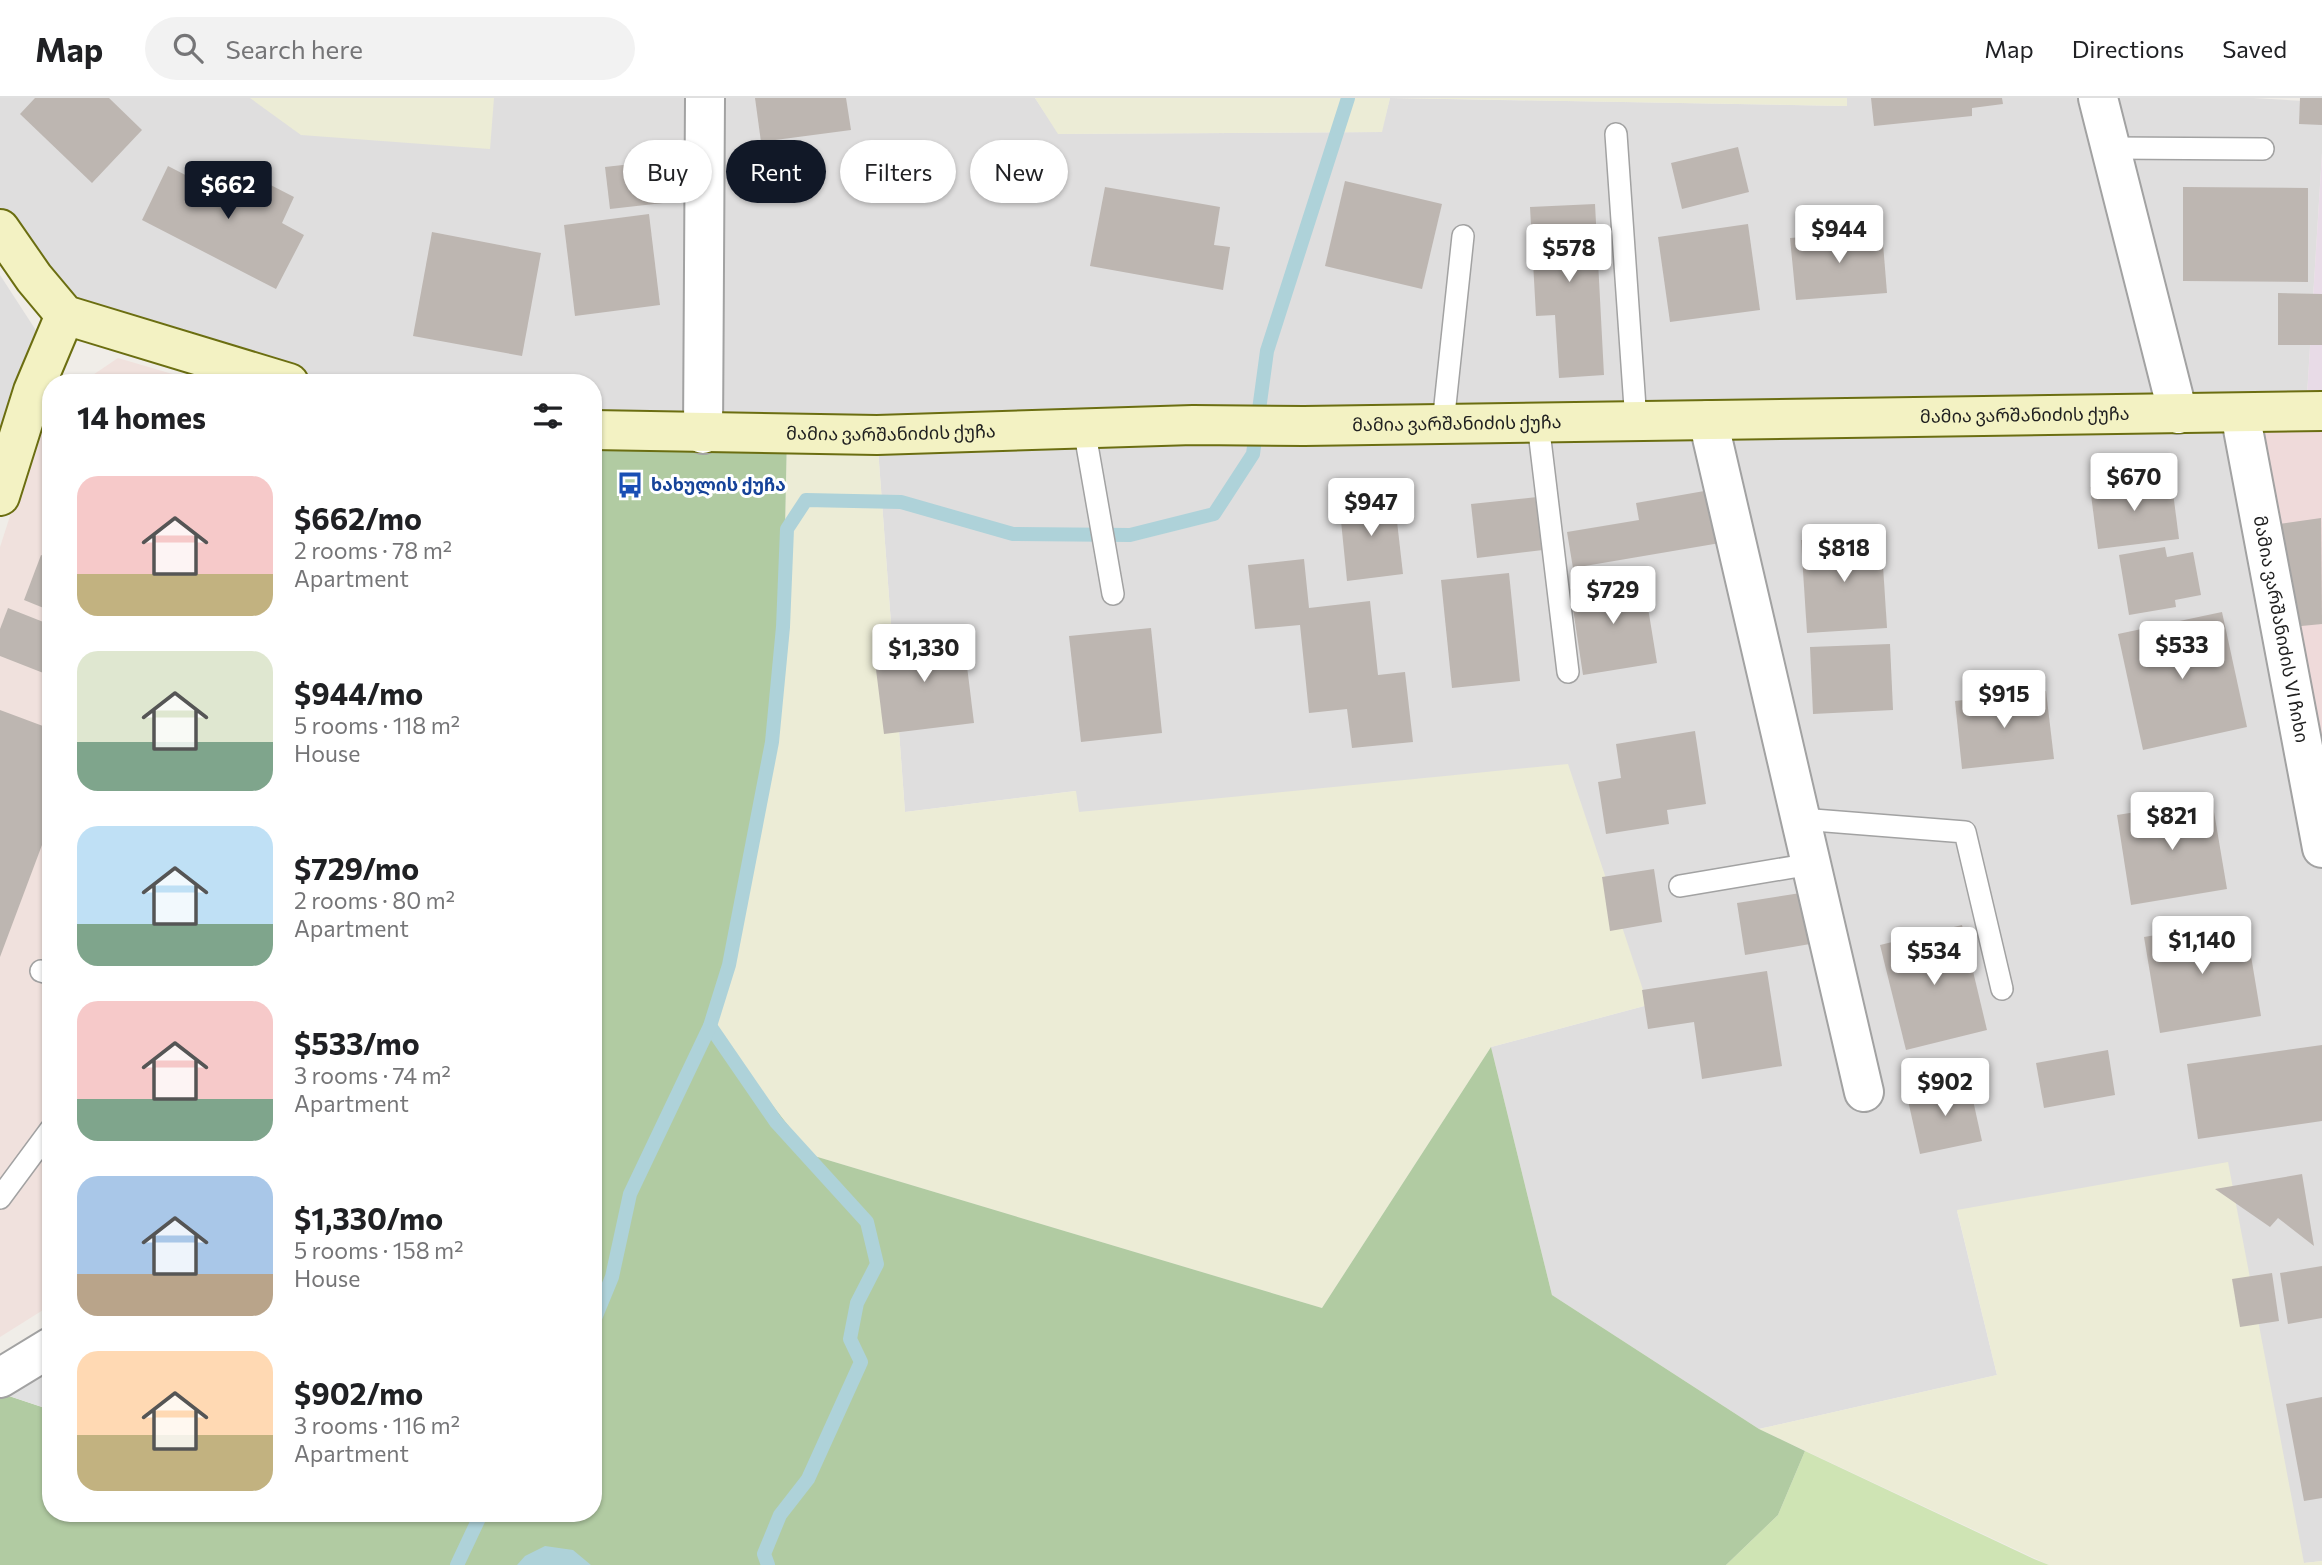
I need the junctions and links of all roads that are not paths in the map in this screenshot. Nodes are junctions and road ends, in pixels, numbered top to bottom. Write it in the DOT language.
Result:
graph roads {
  1 [pos="705,98"];
  2 [pos="2098,98"];
  3 [pos="1616,134"];
  4 [pos="2111,148"];
  5 [pos="2263,149"];
  6 [pos="0,229"];
  7 [pos="1462,236"];
  8 [pos="65,315"];
  9 [pos="259,374"];
  10 [pos="2322,411"];
  11 [pos="2240,413"];
  12 [pos="2178,414"];
  13 [pos="1708,420"];
  14 [pos="1636,422"];
  15 [pos="1538,423"];
  16 [pos="1443,424"];
  17 [pos="1084,428"];
  18 [pos="602,430"];
  19 [pos="703,434"];
  20 [pos="0,496"];
  21 [pos="1113,594"];
  22 [pos="1568,672"];
  23 [pos="1801,819"];
  24 [pos="2322,848"];
  25 [pos="1811,864"];
  26 [pos="1680,886"];
  27 [pos="2002,989"];
  28 [pos="1864,1092"];
  29 [pos="42,1141"];
  30 [pos="0,1198"];
  31 [pos="42,1352"];
  32 [pos="0,1378"];
  1 -- 19 [label="street"];
  2 -- 4 [label="street"];
  3 -- 14 [label="lane"];
  4 -- 5 [label="lane"];
  4 -- 12 [label="street"];
  6 -- 8 [label="street"];
  7 -- 16 [label="lane"];
  8 -- 9 [label="street"];
  8 -- 20 [label="street"];
  10 -- 11 [label="street, მამია ვარშანიძის ქუჩა"];
  11 -- 12 [label="street, მამია ვარშანიძის ქუჩა"];
  11 -- 24 [label="street, მამია ვარშანიძის VI ჩიხი"];
  12 -- 13 [label="street, მამია ვარშანიძის ქუჩა"];
  13 -- 14 [label="street, მამია ვარშანიძის ქუჩა"];
  13 -- 23 [label="street"];
  14 -- 15 [label="street, მამია ვარშანიძის ქუჩა"];
  15 -- 16 [label="street, მამია ვარშანიძის ქუჩა"];
  15 -- 22 [label="lane"];
  16 -- 17 [label="street, მამია ვარშანიძის ქუჩა"];
  17 -- 19 [label="street, მამია ვარშანიძის ქუჩა"];
  17 -- 21 [label="lane"];
  18 -- 19 [label="street, მამია ვარშანიძის ქუჩა"];
  23 -- 25 [label="street"];
  23 -- 27 [label="lane"];
  25 -- 26 [label="lane"];
  25 -- 28 [label="street"];
  29 -- 30 [label="lane"];
  31 -- 32 [label="street"];
}
